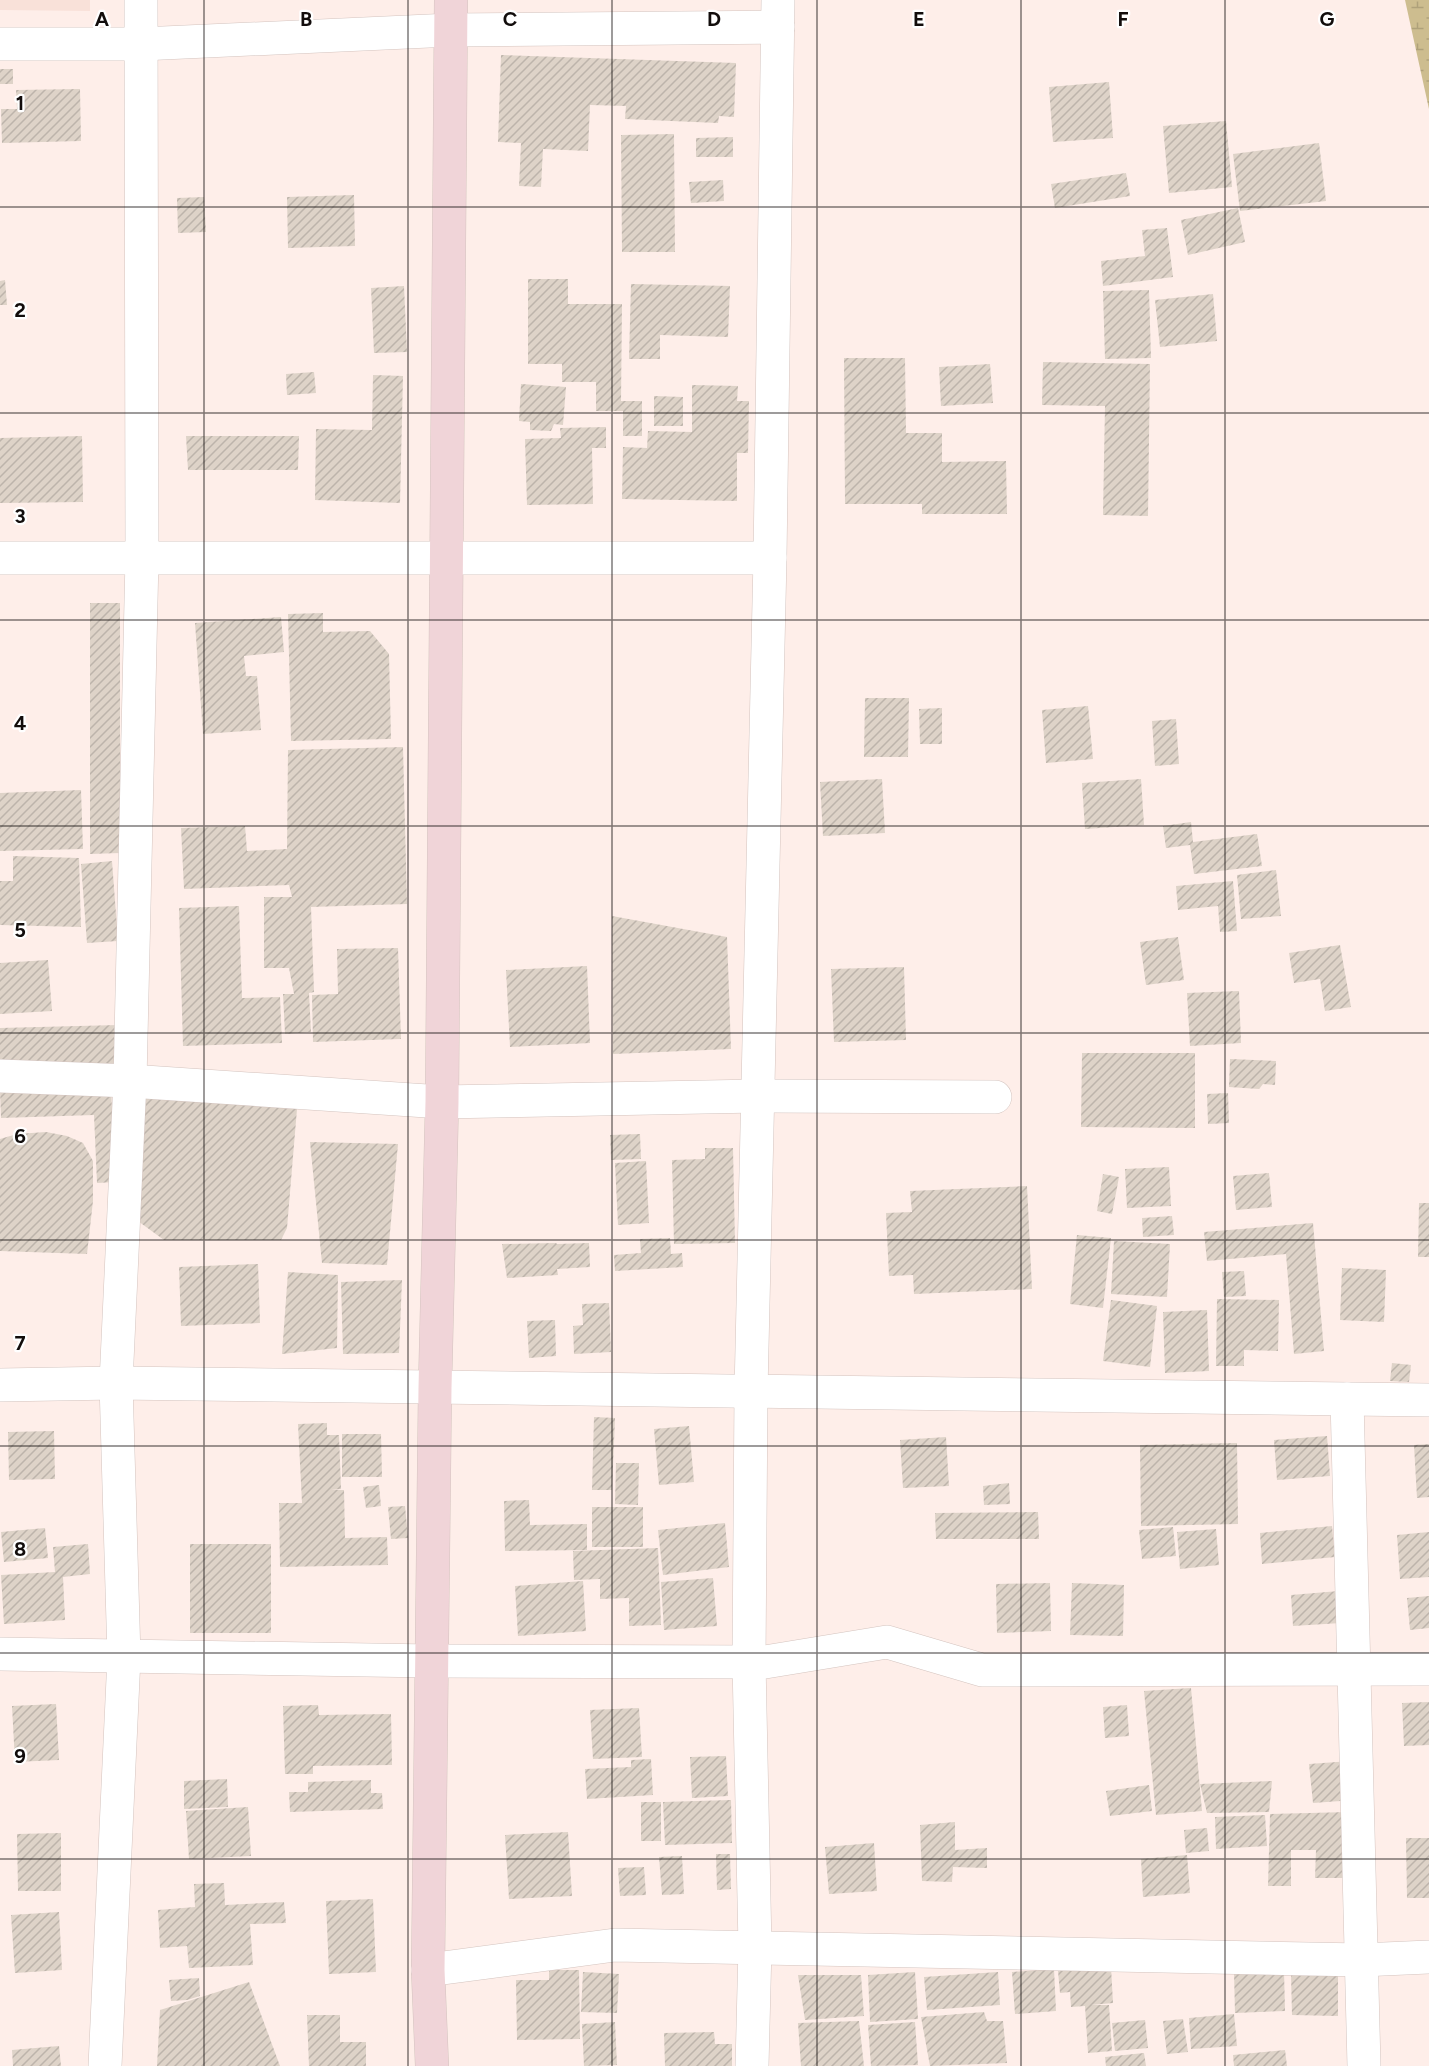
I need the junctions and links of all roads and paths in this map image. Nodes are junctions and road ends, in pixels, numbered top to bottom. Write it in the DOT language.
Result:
graph roads {
  1 [pos="141,0"];
  2 [pos="778,14"];
  3 [pos="451,15"];
  4 [pos="0,44"];
  5 [pos="141,44"];
  6 [pos="0,558"];
  7 [pos="142,558"];
  8 [pos="447,558"];
  9 [pos="770,558"];
  10 [pos="0,1076"];
  11 [pos="130,1081"];
  12 [pos="758,1096"];
  13 [pos="995,1096"];
  14 [pos="442,1102"];
  15 [pos="116,1383"];
  16 [pos="0,1385"];
  17 [pos="435,1388"];
  18 [pos="751,1392"];
  19 [pos="1347,1399"];
  20 [pos="1429,1400"];
  21 [pos="0,1654"];
  22 [pos="124,1657"];
  23 [pos="431,1661"];
  24 [pos="749,1662"];
  25 [pos="1353,1669"];
  26 [pos="1429,1669"];
  27 [pos="755,1947"];
  28 [pos="1429,1958"];
  29 [pos="1361,1960"];
  30 [pos="428,1970"];
  31 [pos="105,2066"];
  32 [pos="432,2066"];
  33 [pos="752,2066"];
  34 [pos="1364,2066"];
  1 -- 5 [label="street"];
  2 -- 3 [label="street"];
  2 -- 9 [label="street"];
  3 -- 5 [label="street"];
  3 -- 8 [label="main road"];
  4 -- 5 [label="street"];
  5 -- 7 [label="street"];
  6 -- 7 [label="street"];
  7 -- 8 [label="street"];
  7 -- 11 [label="street"];
  8 -- 9 [label="street"];
  8 -- 14 [label="main road"];
  9 -- 12 [label="street"];
  10 -- 11 [label="street"];
  11 -- 14 [label="street"];
  11 -- 15 [label="street"];
  12 -- 13 [label="street"];
  12 -- 14 [label="street"];
  12 -- 18 [label="street"];
  14 -- 17 [label="main road"];
  15 -- 16 [label="street"];
  15 -- 17 [label="street"];
  15 -- 22 [label="street"];
  17 -- 18 [label="street"];
  17 -- 23 [label="main road"];
  18 -- 19 [label="street"];
  18 -- 24 [label="street"];
  19 -- 20 [label="street"];
  19 -- 25 [label="street"];
  21 -- 22 [label="street"];
  22 -- 23 [label="street"];
  22 -- 31 [label="street"];
  23 -- 24 [label="street"];
  23 -- 30 [label="main road"];
  24 -- 25 [label="street"];
  24 -- 27 [label="street"];
  25 -- 26 [label="street"];
  25 -- 29 [label="street"];
  27 -- 29 [label="street"];
  27 -- 30 [label="street"];
  27 -- 33 [label="street"];
  28 -- 29 [label="street"];
  29 -- 34 [label="street"];
  30 -- 32 [label="main road"];
}
